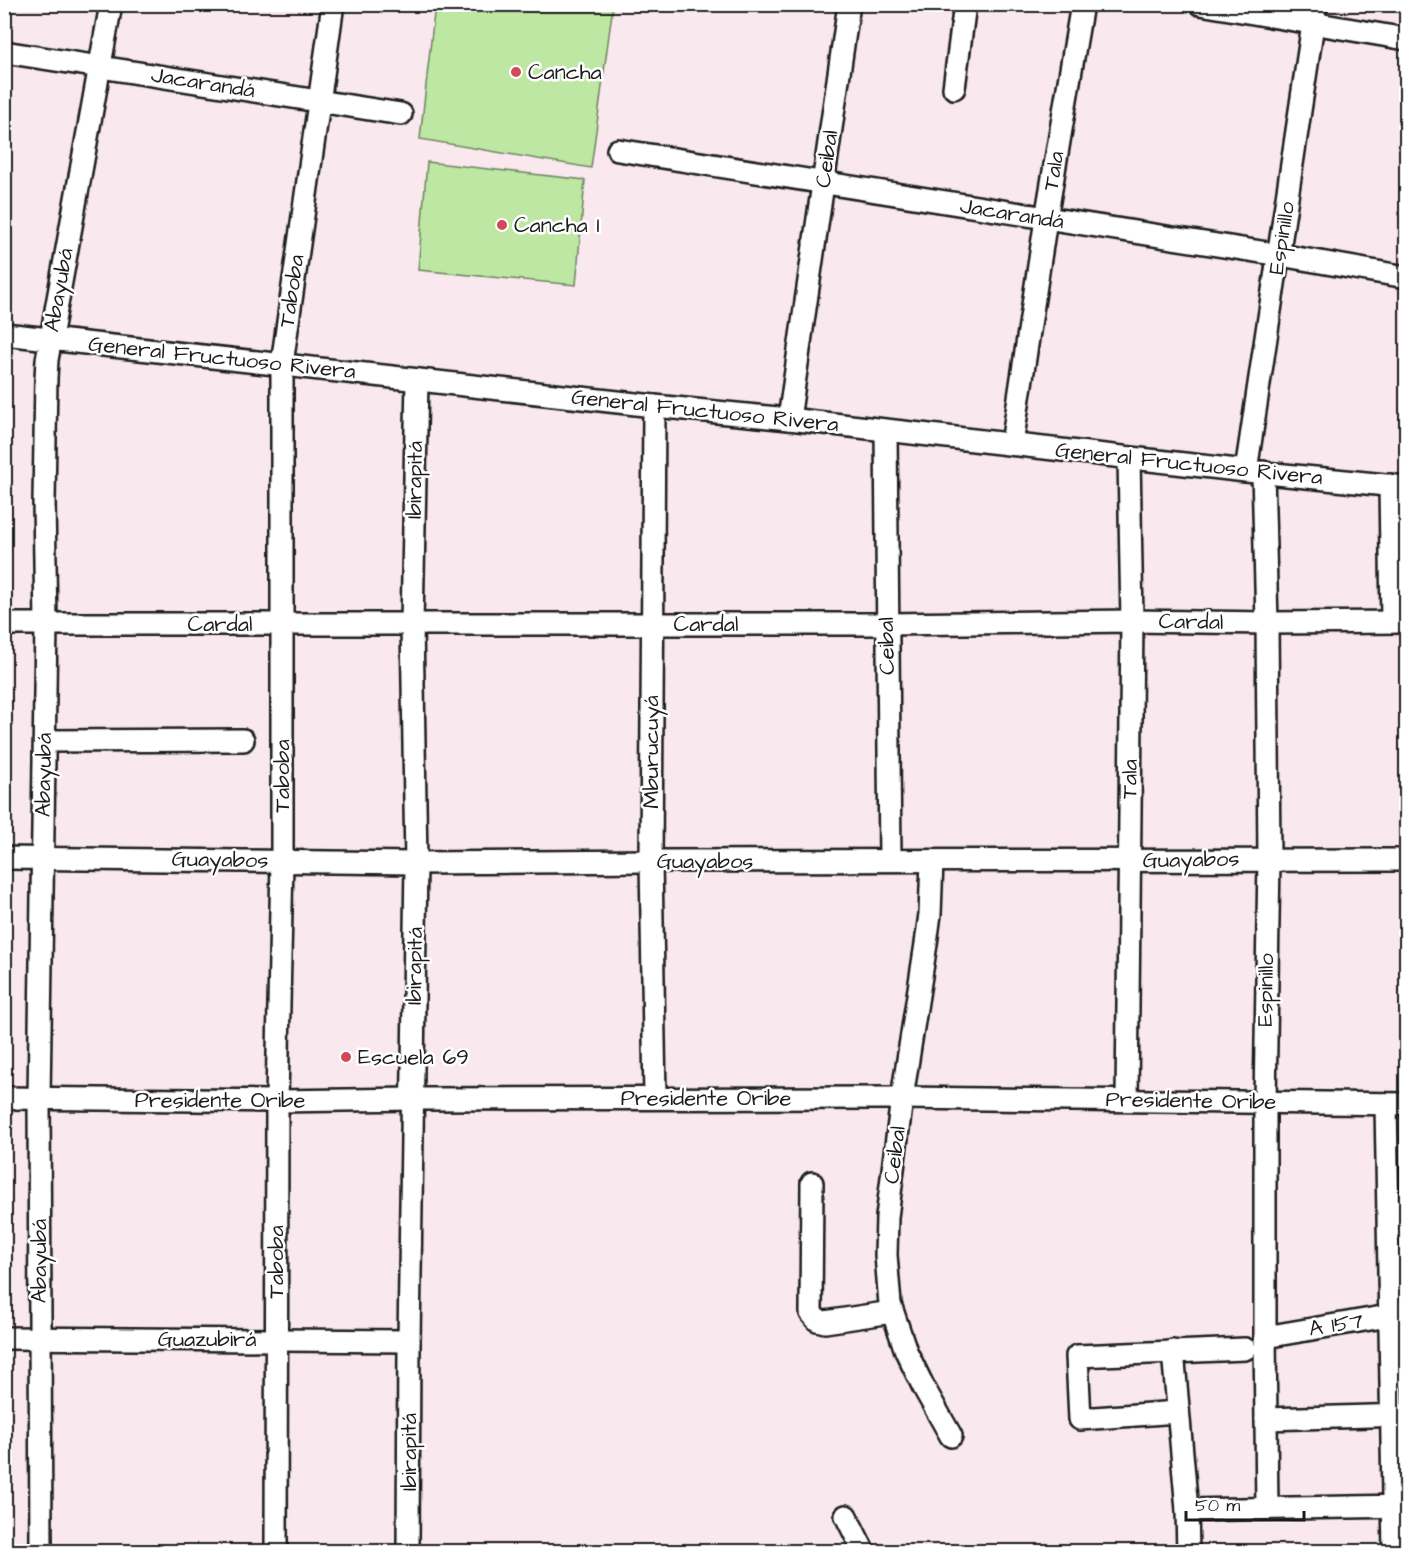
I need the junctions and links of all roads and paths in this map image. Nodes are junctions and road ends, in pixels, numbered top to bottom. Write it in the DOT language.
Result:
graph roads {
  1 [pos="111,4"];
  2 [pos="333,4"];
  3 [pos="849,4"];
  4 [pos="966,4"];
  5 [pos="1082,4"];
  6 [pos="1200,4"];
  7 [pos="1315,14"];
  8 [pos="1407,39"];
  9 [pos="4,52"];
  10 [pos="100,66"];
  11 [pos="954,88"];
  12 [pos="318,102"];
  13 [pos="401,114"];
  14 [pos="618,150"];
  15 [pos="824,183"];
  16 [pos="1046,219"];
  17 [pos="1280,255"];
  18 [pos="1407,277"];
  19 [pos="4,334"];
  20 [pos="51,339"];
  21 [pos="282,364"];
  22 [pos="417,380"];
  23 [pos="654,406"];
  24 [pos="789,419"];
  25 [pos="886,431"];
  26 [pos="1012,444"];
  27 [pos="1129,458"];
  28 [pos="1254,472"];
  29 [pos="1398,486"];
  30 [pos="1132,621"];
  31 [pos="1399,622"];
  32 [pos="1267,623"];
  33 [pos="4,624"];
  34 [pos="46,624"];
  35 [pos="282,624"];
  36 [pos="412,624"];
  37 [pos="651,624"];
  38 [pos="887,624"];
  39 [pos="243,740"];
  40 [pos="45,741"];
  41 [pos="4,858"];
  42 [pos="42,859"];
  43 [pos="1269,859"];
  44 [pos="890,860"];
  45 [pos="1407,860"];
  46 [pos="282,861"];
  47 [pos="651,861"];
  48 [pos="933,861"];
  49 [pos="1130,861"];
  50 [pos="416,863"];
  51 [pos="4,1098"];
  52 [pos="39,1098"];
  53 [pos="655,1098"];
  54 [pos="902,1098"];
  55 [pos="414,1099"];
  56 [pos="1127,1100"];
  57 [pos="277,1101"];
  58 [pos="1265,1102"];
  59 [pos="1396,1104"];
  60 [pos="812,1183"];
  61 [pos="1397,1211"];
  62 [pos="892,1312"];
  63 [pos="1398,1315"];
  64 [pos="1265,1336"];
  65 [pos="4,1338"];
  66 [pos="39,1338"];
  67 [pos="276,1340"];
  68 [pos="409,1341"];
  69 [pos="1245,1349"];
  70 [pos="1173,1351"];
  71 [pos="1178,1412"];
  72 [pos="1399,1415"];
  73 [pos="1266,1419"];
  74 [pos="951,1436"];
  75 [pos="1400,1506"];
  76 [pos="1267,1508"];
  77 [pos="1187,1510"];
  78 [pos="846,1516"];
  79 [pos="41,1551"];
  80 [pos="276,1551"];
  81 [pos="408,1551"];
  82 [pos="864,1551"];
  83 [pos="1188,1551"];
  84 [pos="1395,1551"];
  1 -- 10 [label="street, Abayubá"];
  2 -- 12 [label="street, Taboba"];
  3 -- 15 [label="street, Ceibal"];
  4 -- 11 [label="street"];
  5 -- 16 [label="street, Tala"];
  6 -- 7 [label="street"];
  7 -- 8 [label="street"];
  7 -- 17 [label="street, Espinillo"];
  9 -- 10 [label="street, Jacarandá"];
  10 -- 12 [label="street, Jacarandá"];
  10 -- 20 [label="street, Abayubá"];
  12 -- 13 [label="street, Jacarandá"];
  12 -- 21 [label="street, Taboba"];
  14 -- 15 [label="street, Jacarandá"];
  15 -- 16 [label="street, Jacarandá"];
  15 -- 24 [label="street, Ceibal"];
  16 -- 17 [label="street, Jacarandá"];
  16 -- 26 [label="street, Tala"];
  17 -- 18 [label="street, Jacarandá"];
  17 -- 28 [label="street, Espinillo"];
  19 -- 20 [label="street, General Fructuoso Rivera"];
  20 -- 21 [label="street, General Fructuoso Rivera"];
  20 -- 34 [label="street, Abayubá"];
  21 -- 22 [label="street, General Fructuoso Rivera"];
  21 -- 35 [label="street, Taboba"];
  22 -- 23 [label="street, General Fructuoso Rivera"];
  22 -- 36 [label="street, Ibirapitá"];
  23 -- 24 [label="street, General Fructuoso Rivera"];
  23 -- 37 [label="street, Mburucuyá"];
  24 -- 25 [label="street, General Fructuoso Rivera"];
  25 -- 26 [label="street, General Fructuoso Rivera"];
  25 -- 38 [label="street, Ceibal"];
  26 -- 27 [label="street, General Fructuoso Rivera"];
  27 -- 28 [label="street, General Fructuoso Rivera"];
  27 -- 30 [label="street, Tala"];
  28 -- 29 [label="street, General Fructuoso Rivera"];
  28 -- 32 [label="street, Espinillo"];
  29 -- 31 [label="street"];
  30 -- 32 [label="street, Cardal"];
  30 -- 38 [label="street, Cardal"];
  30 -- 49 [label="street, Tala"];
  31 -- 32 [label="street, Cardal"];
  32 -- 43 [label="street, Espinillo"];
  33 -- 34 [label="street, Cardal"];
  34 -- 35 [label="street, Cardal"];
  34 -- 40 [label="street, Abayubá"];
  35 -- 36 [label="street, Cardal"];
  35 -- 46 [label="street, Taboba"];
  36 -- 37 [label="street, Cardal"];
  36 -- 50 [label="street, Ibirapitá"];
  37 -- 38 [label="street, Cardal"];
  37 -- 47 [label="street, Mburucuyá"];
  38 -- 44 [label="street, Ceibal"];
  39 -- 40 [label="street"];
  40 -- 42 [label="street, Abayubá"];
  41 -- 42 [label="street, Guayabos"];
  42 -- 46 [label="street, Guayabos"];
  42 -- 52 [label="street, Abayubá"];
  43 -- 45 [label="street, Guayabos"];
  43 -- 49 [label="street, Guayabos"];
  43 -- 58 [label="street, Espinillo"];
  44 -- 47 [label="street, Guayabos"];
  44 -- 48 [label="street, Guayabos"];
  46 -- 50 [label="street, Guayabos"];
  46 -- 57 [label="street, Taboba"];
  47 -- 50 [label="street, Guayabos"];
  47 -- 53 [label="street, Mburucuyá"];
  48 -- 49 [label="street, Guayabos"];
  48 -- 54 [label="street, Ceibal"];
  49 -- 56 [label="street, Tala"];
  50 -- 55 [label="street, Ibirapitá"];
  51 -- 52 [label="street, Presidente Oribe"];
  52 -- 57 [label="street, Presidente Oribe"];
  52 -- 66 [label="street, Abayubá"];
  53 -- 54 [label="street, Presidente Oribe"];
  53 -- 55 [label="street, Presidente Oribe"];
  54 -- 56 [label="street, Presidente Oribe"];
  54 -- 62 [label="street, Ceibal"];
  55 -- 57 [label="street, Presidente Oribe"];
  55 -- 68 [label="street, Ibirapitá"];
  56 -- 58 [label="street, Presidente Oribe"];
  57 -- 67 [label="street, Taboba"];
  58 -- 59 [label="street, Presidente Oribe"];
  58 -- 64 [label="street, Espinillo"];
  59 -- 61 [label="street"];
  60 -- 62 [label="street"];
  61 -- 63 [label="street"];
  62 -- 74 [label="street, Ceibal"];
  63 -- 64 [label="street, A 157"];
  63 -- 72 [label="street"];
  64 -- 73 [label="street, Espinillo"];
  65 -- 66 [label="street, Guazubirá"];
  66 -- 67 [label="street, Guazubirá"];
  66 -- 79 [label="street, Abayubá"];
  67 -- 68 [label="street, Guazubirá"];
  67 -- 80 [label="street, Taboba"];
  68 -- 81 [label="street, Ibirapitá"];
  69 -- 70 [label="street"];
  70 -- 71 [label="street"];
  70 -- 71 [label="street"];
  71 -- 77 [label="street"];
  72 -- 73 [label="street"];
  72 -- 75 [label="street"];
  73 -- 76 [label="street, Espinillo"];
  75 -- 76 [label="street"];
  75 -- 84 [label="street"];
  76 -- 77 [label="street"];
  77 -- 83 [label="street"];
  78 -- 82 [label="street"];
}
